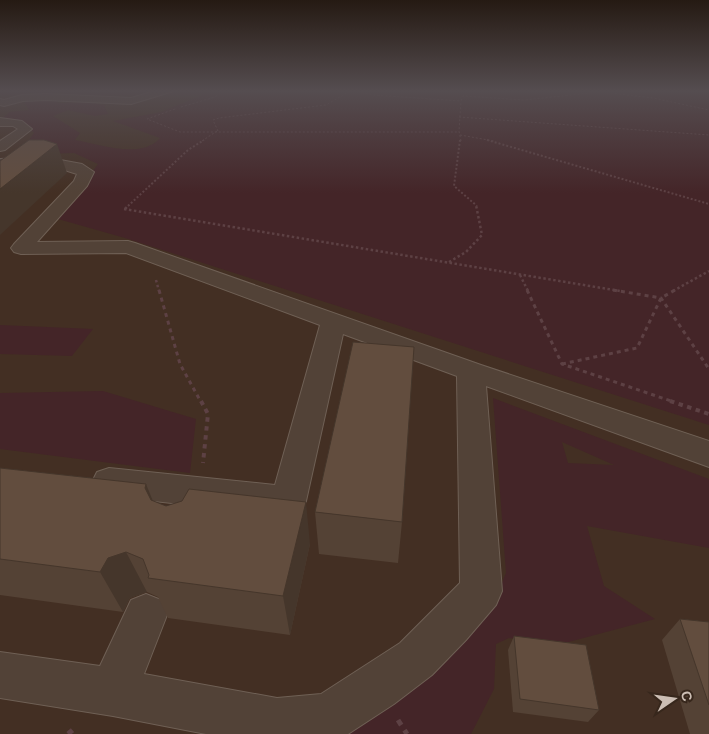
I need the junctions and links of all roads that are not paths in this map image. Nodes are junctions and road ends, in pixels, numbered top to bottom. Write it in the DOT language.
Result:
graph roads {
  1 [pos="21,124"];
  2 [pos="0,147"];
  3 [pos="0,163"];
  4 [pos="334,321"];
  5 [pos="471,371"];
  6 [pos="709,454"];
  7 [pos="76,478"];
  8 [pos="146,615"];
  9 [pos="0,675"];
  10 [pos="113,692"];
  1 -- 2 [label="lane"];
  3 -- 4 [label="lane"];
  4 -- 5 [label="lane"];
  4 -- 7 [label="lane"];
  5 -- 6 [label="lane"];
  5 -- 10 [label="lane"];
  8 -- 10 [label="lane"];
  9 -- 10 [label="lane"];
}
